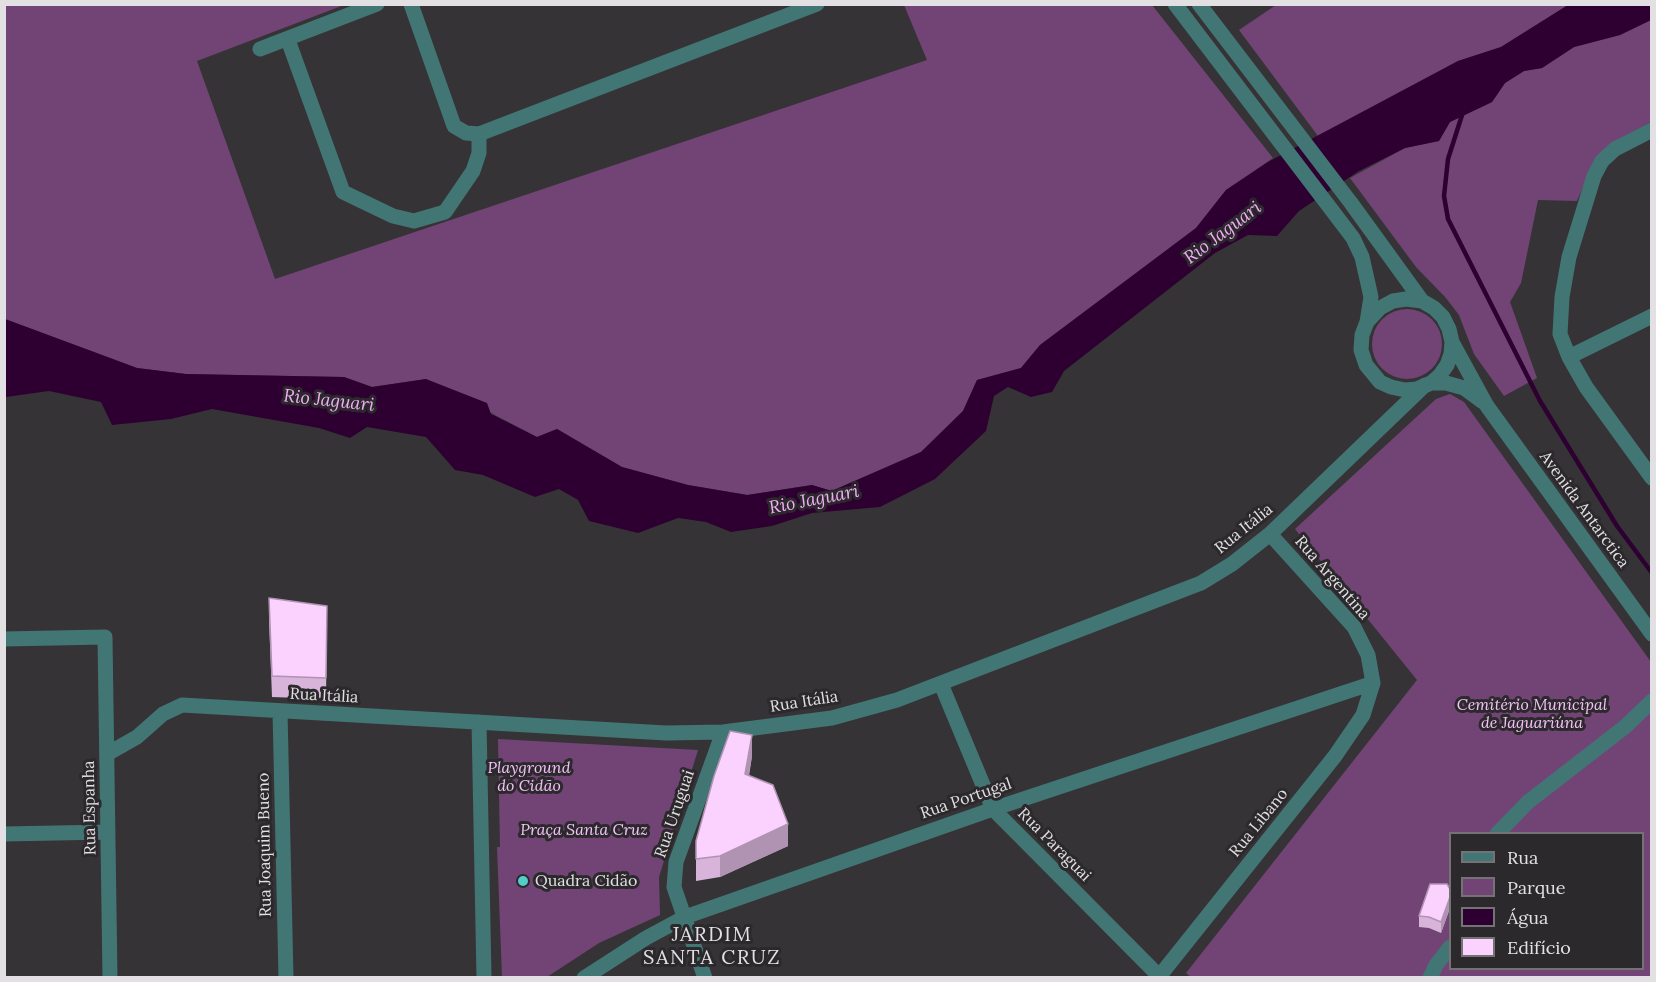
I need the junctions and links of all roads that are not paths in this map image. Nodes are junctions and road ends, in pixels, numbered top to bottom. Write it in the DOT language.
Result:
graph roads {
  1 [pos="377,4"];
  2 [pos="411,4"];
  3 [pos="816,4"];
  4 [pos="1174,4"];
  5 [pos="1199,4"];
  6 [pos="288,40"];
  7 [pos="260,49"];
  8 [pos="1652,130"];
  9 [pos="479,134"];
  10 [pos="1422,302"];
  11 [pos="1652,315"];
  12 [pos="1367,322"];
  13 [pos="1452,342"];
  14 [pos="1569,357"];
  15 [pos="1428,384"];
  16 [pos="1487,406"];
  17 [pos="1652,478"];
  18 [pos="1270,534"];
  19 [pos="1652,634"];
  20 [pos="4,639"];
  21 [pos="1373,683"];
  22 [pos="941,684"];
  23 [pos="1652,701"];
  24 [pos="280,711"];
  25 [pos="479,723"];
  26 [pos="723,732"];
  27 [pos="107,754"];
  28 [pos="993,809"];
  29 [pos="108,832"];
  30 [pos="1499,832"];
  31 [pos="4,834"];
  32 [pos="685,917"];
  33 [pos="1449,948"];
  34 [pos="1158,977"];
  35 [pos="110,978"];
  36 [pos="286,978"];
  37 [pos="484,978"];
  38 [pos="584,978"];
  39 [pos="705,978"];
  40 [pos="1430,978"];
  1 -- 6 [label="street"];
  2 -- 9 [label="street"];
  3 -- 9 [label="street"];
  4 -- 12 [label="street"];
  5 -- 10 [label="street"];
  6 -- 7 [label="street"];
  6 -- 9 [label="street"];
  8 -- 14 [label="street"];
  10 -- 12 [label="street"];
  10 -- 13 [label="street"];
  11 -- 14 [label="street"];
  12 -- 15 [label="street"];
  13 -- 15 [label="street"];
  13 -- 16 [label="street, Avenida Antarctica"];
  14 -- 17 [label="street"];
  15 -- 16 [label="street, Avenida Antarctica"];
  15 -- 18 [label="street, Rua Itália"];
  16 -- 19 [label="street, Avenida Antarctica"];
  18 -- 21 [label="street, Rua Argentina"];
  18 -- 22 [label="street, Rua Itália"];
  20 -- 27 [label="street, Rua Espanha"];
  21 -- 28 [label="street, Rua Portugal"];
  21 -- 34 [label="street, Rua Libano"];
  22 -- 26 [label="street, Rua Itália"];
  22 -- 28 [label="street, Rua Paraguai"];
  23 -- 30 [label="street"];
  24 -- 25 [label="street, Rua Itália"];
  24 -- 27 [label="street, Rua Itália"];
  24 -- 36 [label="street, Rua Joaquim Bueno"];
  25 -- 26 [label="street, Rua Itália"];
  25 -- 37 [label="street"];
  26 -- 32 [label="street, Rua Uruguai"];
  27 -- 29 [label="street, Rua Espanha"];
  28 -- 32 [label="street, Rua Portugal"];
  28 -- 34 [label="street, Rua Paraguai"];
  29 -- 31 [label="street"];
  29 -- 35 [label="street, Rua Espanha"];
  32 -- 38 [label="street, Rua Portugal"];
  32 -- 39 [label="street, Rua Uruguai"];
  33 -- 40 [label="street"];
}
